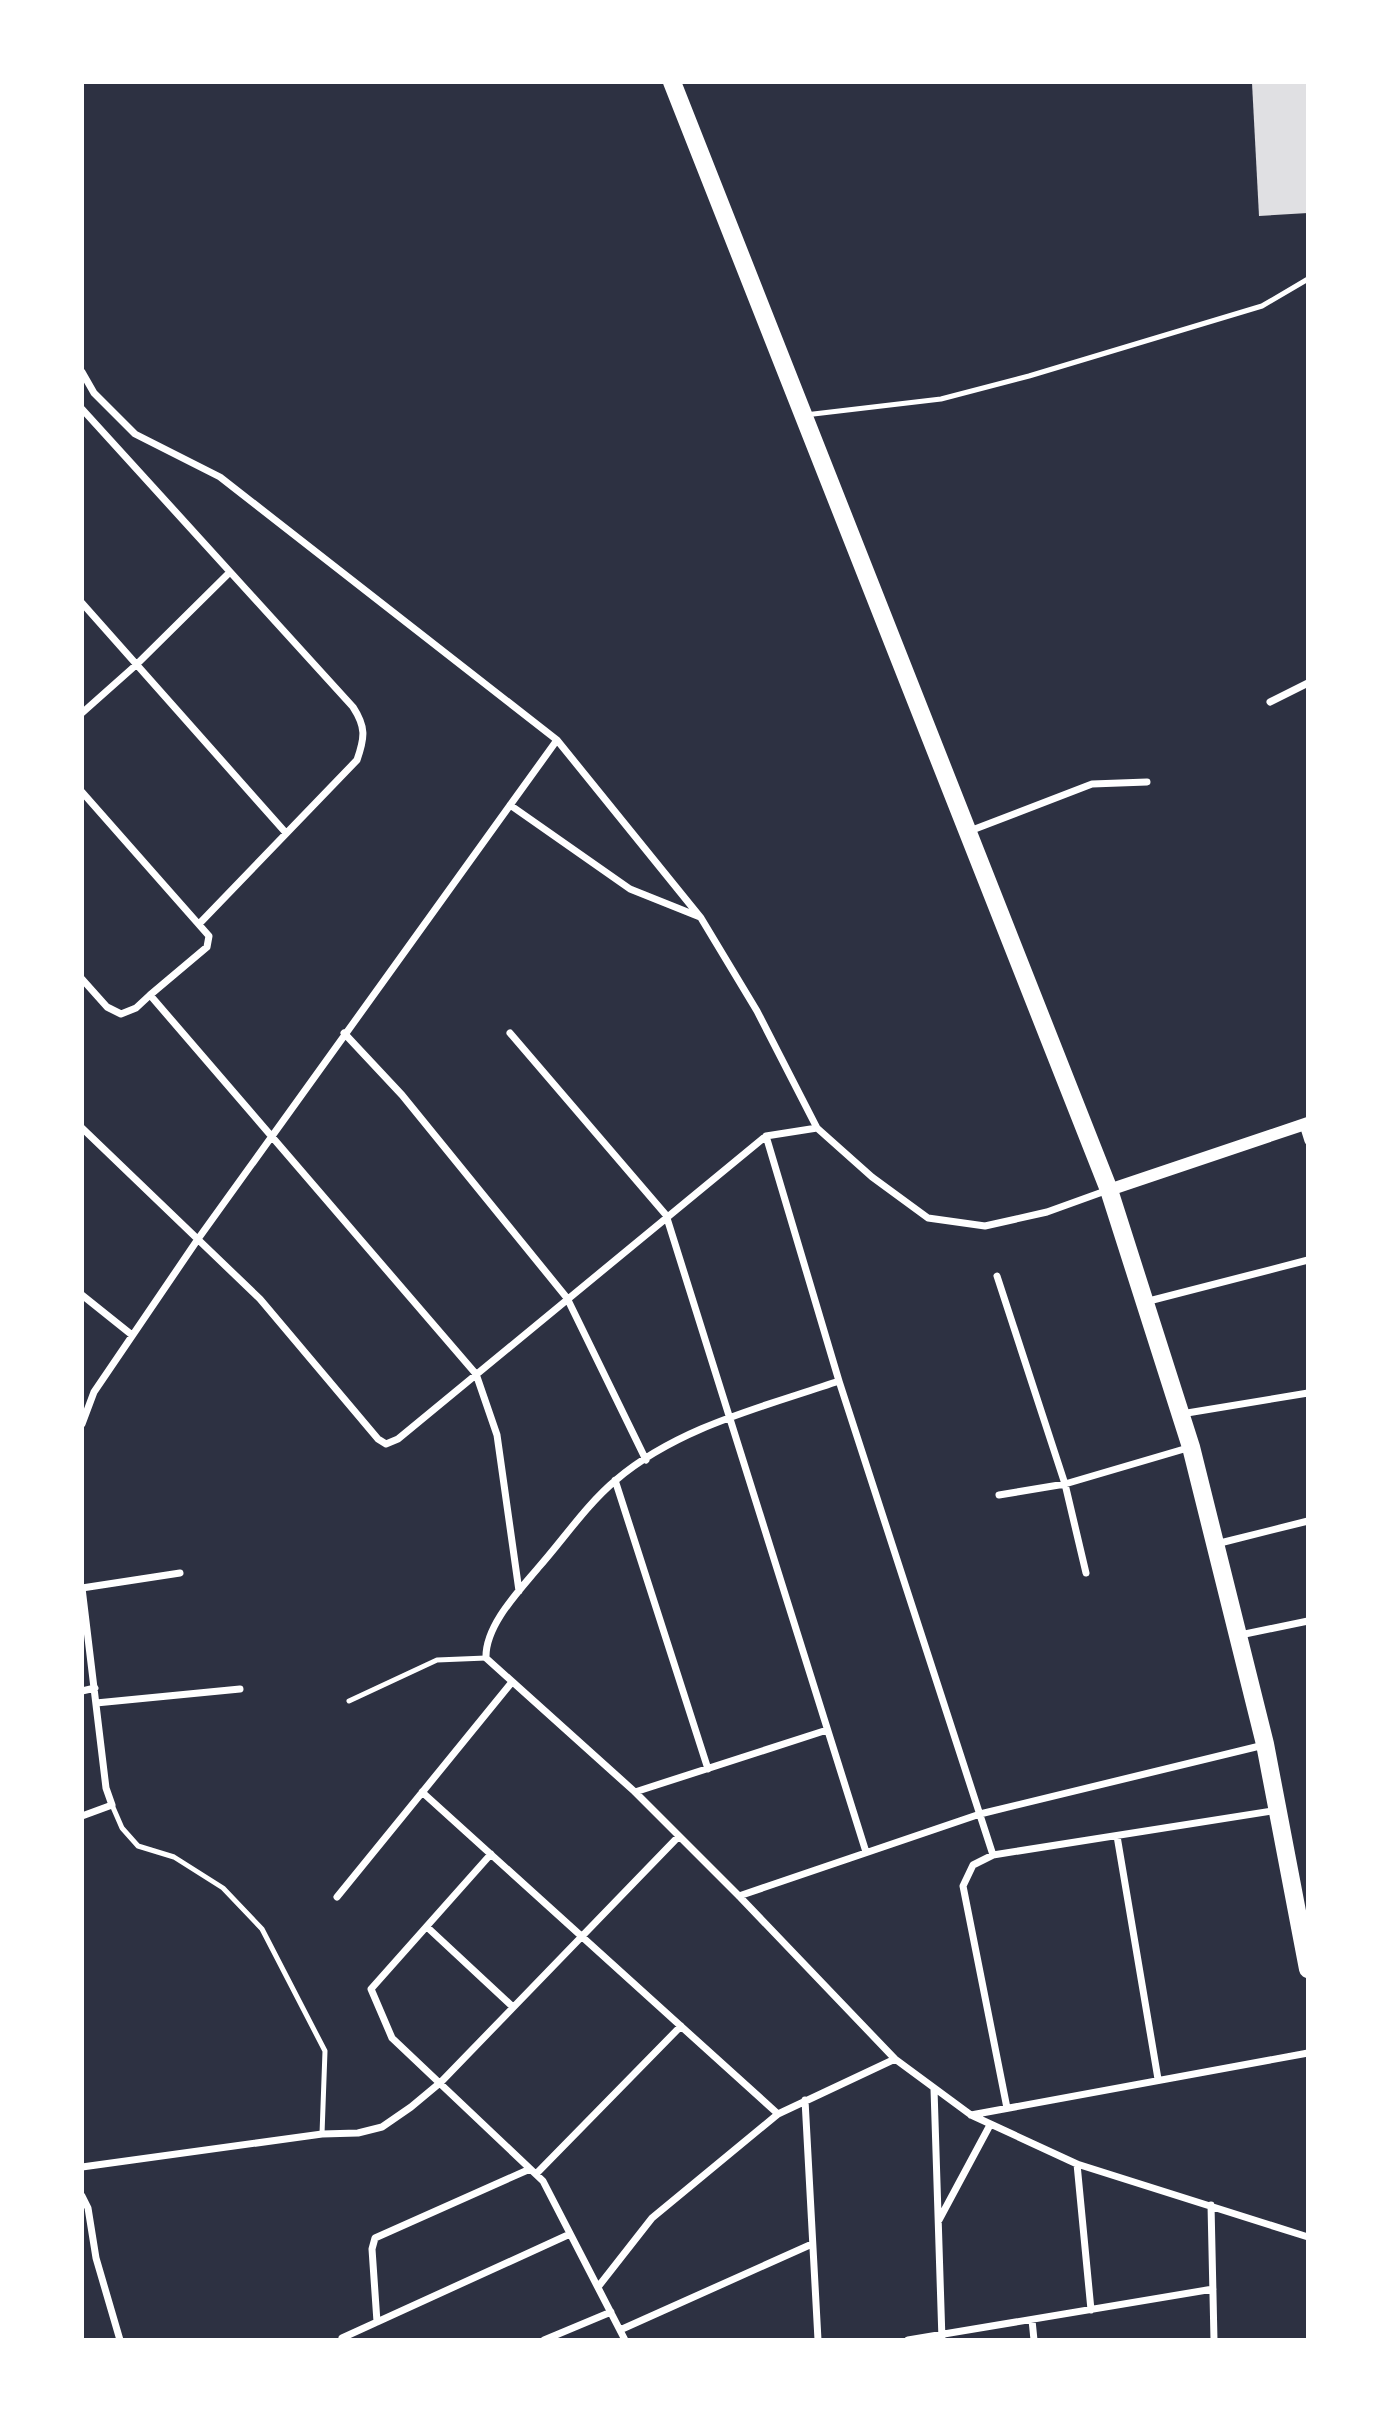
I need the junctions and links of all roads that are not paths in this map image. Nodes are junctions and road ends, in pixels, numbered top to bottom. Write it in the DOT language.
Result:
graph roads {
  1 [pos="672,82"];
  2 [pos="1308,279"];
  3 [pos="82,372"];
  4 [pos="82,409"];
  5 [pos="802,416"];
  6 [pos="230,572"];
  7 [pos="82,603"];
  8 [pos="136,665"];
  9 [pos="1308,683"];
  10 [pos="1270,702"];
  11 [pos="82,713"];
  12 [pos="557,740"];
  13 [pos="1147,782"];
  14 [pos="82,792"];
  15 [pos="510,805"];
  16 [pos="967,832"];
  17 [pos="286,833"];
  18 [pos="701,918"];
  19 [pos="199,924"];
  20 [pos="82,979"];
  21 [pos="150,996"];
  22 [pos="344,1033"];
  23 [pos="510,1033"];
  24 [pos="1305,1124"];
  25 [pos="82,1128"];
  26 [pos="817,1128"];
  27 [pos="766,1136"];
  28 [pos="272,1138"];
  29 [pos="1308,1141"];
  30 [pos="1109,1190"];
  31 [pos="666,1215"];
  32 [pos="198,1239"];
  33 [pos="1308,1260"];
  34 [pos="997,1276"];
  35 [pos="82,1295"];
  36 [pos="567,1298"];
  37 [pos="1144,1302"];
  38 [pos="132,1335"];
  39 [pos="476,1374"];
  40 [pos="839,1381"];
  41 [pos="1308,1394"];
  42 [pos="1180,1414"];
  43 [pos="728,1418"];
  44 [pos="82,1424"];
  45 [pos="1191,1447"];
  46 [pos="646,1460"];
  47 [pos="615,1480"];
  48 [pos="1065,1484"];
  49 [pos="999,1494"];
  50 [pos="1308,1521"];
  51 [pos="1215,1544"];
  52 [pos="180,1573"];
  53 [pos="1086,1573"];
  54 [pos="82,1588"];
  55 [pos="519,1591"];
  56 [pos="1308,1620"];
  57 [pos="1238,1635"];
  58 [pos="486,1658"];
  59 [pos="512,1682"];
  60 [pos="94,1688"];
  61 [pos="240,1689"];
  62 [pos="82,1691"];
  63 [pos="349,1702"];
  64 [pos="96,1703"];
  65 [pos="827,1730"];
  66 [pos="1265,1744"];
  67 [pos="708,1769"];
  68 [pos="422,1792"];
  69 [pos="635,1792"];
  70 [pos="112,1805"];
  71 [pos="1279,1810"];
  72 [pos="980,1814"];
  73 [pos="82,1816"];
  74 [pos="679,1836"];
  75 [pos="1117,1836"];
  76 [pos="866,1852"];
  77 [pos="491,1854"];
  78 [pos="993,1855"];
  79 [pos="739,1895"];
  80 [pos="337,1897"];
  81 [pos="1303,1915"];
  82 [pos="427,1927"];
  83 [pos="582,1936"];
  84 [pos="1308,1969"];
  85 [pos="513,2007"];
  86 [pos="681,2026"];
  87 [pos="1308,2053"];
  88 [pos="895,2059"];
  89 [pos="1158,2079"];
  90 [pos="441,2082"];
  91 [pos="934,2088"];
  92 [pos="805,2100"];
  93 [pos="1007,2108"];
  94 [pos="778,2114"];
  95 [pos="971,2115"];
  96 [pos="990,2125"];
  97 [pos="322,2134"];
  98 [pos="1077,2164"];
  99 [pos="82,2166"];
  100 [pos="533,2172"];
  101 [pos="82,2196"];
  102 [pos="1212,2205"];
  103 [pos="938,2222"];
  104 [pos="570,2234"];
  105 [pos="1308,2236"];
  106 [pos="812,2244"];
  107 [pos="598,2287"];
  108 [pos="1213,2289"];
  109 [pos="1091,2310"];
  110 [pos="611,2312"];
  111 [pos="1032,2320"];
  112 [pos="377,2322"];
  113 [pos="620,2330"];
  114 [pos="942,2337"];
  115 [pos="342,2338"];
  116 [pos="120,2340"];
  117 [pos="544,2340"];
  118 [pos="625,2340"];
  119 [pos="818,2340"];
  120 [pos="908,2340"];
  121 [pos="1034,2340"];
  122 [pos="1214,2340"];
  1 -- 5 [label="main road"];
  2 -- 5 [label="lane"];
  3 -- 12 [label="street"];
  4 -- 6 [label="street"];
  5 -- 16 [label="main road"];
  6 -- 8 [label="street"];
  6 -- 17 [label="street"];
  7 -- 8 [label="street"];
  8 -- 11 [label="street"];
  8 -- 17 [label="street"];
  9 -- 10 [label="street"];
  12 -- 15 [label="street"];
  12 -- 18 [label="street"];
  13 -- 16 [label="street"];
  14 -- 19 [label="street"];
  15 -- 18 [label="street"];
  15 -- 22 [label="street"];
  16 -- 30 [label="main road"];
  17 -- 19 [label="street"];
  18 -- 26 [label="street"];
  19 -- 21 [label="street"];
  20 -- 21 [label="street"];
  21 -- 28 [label="street"];
  22 -- 28 [label="street"];
  22 -- 36 [label="street"];
  23 -- 31 [label="street"];
  24 -- 29 [label="street"];
  24 -- 30 [label="street"];
  25 -- 32 [label="street"];
  26 -- 27 [label="street"];
  26 -- 30 [label="street"];
  27 -- 31 [label="street"];
  27 -- 40 [label="street"];
  28 -- 32 [label="street"];
  28 -- 39 [label="street"];
  30 -- 37 [label="main road"];
  31 -- 36 [label="street"];
  31 -- 43 [label="street"];
  32 -- 38 [label="street"];
  32 -- 39 [label="street"];
  33 -- 37 [label="street"];
  34 -- 48 [label="street"];
  35 -- 38 [label="street"];
  36 -- 39 [label="street"];
  36 -- 46 [label="street"];
  37 -- 42 [label="main road"];
  38 -- 44 [label="street"];
  39 -- 55 [label="street"];
  40 -- 43 [label="street"];
  40 -- 72 [label="street"];
  41 -- 42 [label="street"];
  42 -- 45 [label="main road"];
  43 -- 46 [label="street"];
  43 -- 65 [label="street"];
  45 -- 48 [label="street"];
  45 -- 51 [label="main road"];
  46 -- 47 [label="street"];
  47 -- 55 [label="street"];
  47 -- 67 [label="street"];
  48 -- 49 [label="street"];
  48 -- 53 [label="street"];
  50 -- 51 [label="street"];
  51 -- 57 [label="main road"];
  52 -- 54 [label="street"];
  54 -- 60 [label="street"];
  55 -- 58 [label="street"];
  56 -- 57 [label="street"];
  57 -- 66 [label="main road"];
  58 -- 59 [label="street"];
  58 -- 63 [label="lane"];
  59 -- 68 [label="street"];
  59 -- 69 [label="street"];
  60 -- 62 [label="street"];
  60 -- 64 [label="street"];
  61 -- 64 [label="street"];
  64 -- 70 [label="street"];
  65 -- 67 [label="street"];
  65 -- 76 [label="street"];
  66 -- 71 [label="main road"];
  66 -- 72 [label="street"];
  67 -- 69 [label="street"];
  68 -- 77 [label="street"];
  68 -- 80 [label="street"];
  69 -- 74 [label="street"];
  70 -- 73 [label="street"];
  70 -- 97 [label="lane"];
  71 -- 75 [label="street"];
  71 -- 81 [label="main road"];
  72 -- 76 [label="street"];
  72 -- 78 [label="street"];
  74 -- 79 [label="street"];
  74 -- 83 [label="street"];
  75 -- 78 [label="street"];
  75 -- 89 [label="street"];
  76 -- 79 [label="street"];
  77 -- 82 [label="street"];
  77 -- 83 [label="street"];
  78 -- 93 [label="street"];
  79 -- 88 [label="street"];
  81 -- 84 [label="main road"];
  82 -- 85 [label="street"];
  82 -- 90 [label="street"];
  83 -- 85 [label="street"];
  83 -- 86 [label="street"];
  85 -- 90 [label="street"];
  86 -- 94 [label="street"];
  86 -- 100 [label="street"];
  87 -- 89 [label="street"];
  88 -- 91 [label="street"];
  88 -- 92 [label="street"];
  89 -- 93 [label="street"];
  90 -- 97 [label="street"];
  90 -- 100 [label="street"];
  91 -- 95 [label="street"];
  91 -- 103 [label="street"];
  92 -- 94 [label="street"];
  92 -- 106 [label="street"];
  93 -- 95 [label="street"];
  94 -- 107 [label="street"];
  95 -- 96 [label="street"];
  96 -- 98 [label="street"];
  96 -- 103 [label="street"];
  97 -- 99 [label="street"];
  98 -- 102 [label="street"];
  98 -- 109 [label="street"];
  100 -- 104 [label="street"];
  100 -- 112 [label="street"];
  101 -- 116 [label="street"];
  102 -- 105 [label="street"];
  102 -- 108 [label="street"];
  103 -- 114 [label="street"];
  104 -- 107 [label="street"];
  104 -- 112 [label="street"];
  106 -- 113 [label="street"];
  106 -- 119 [label="street"];
  107 -- 110 [label="street"];
  108 -- 109 [label="street"];
  108 -- 122 [label="street"];
  109 -- 111 [label="street"];
  110 -- 113 [label="street"];
  110 -- 117 [label="street"];
  111 -- 114 [label="street"];
  111 -- 121 [label="street"];
  112 -- 115 [label="street"];
  113 -- 118 [label="street"];
  114 -- 120 [label="street"];
}
